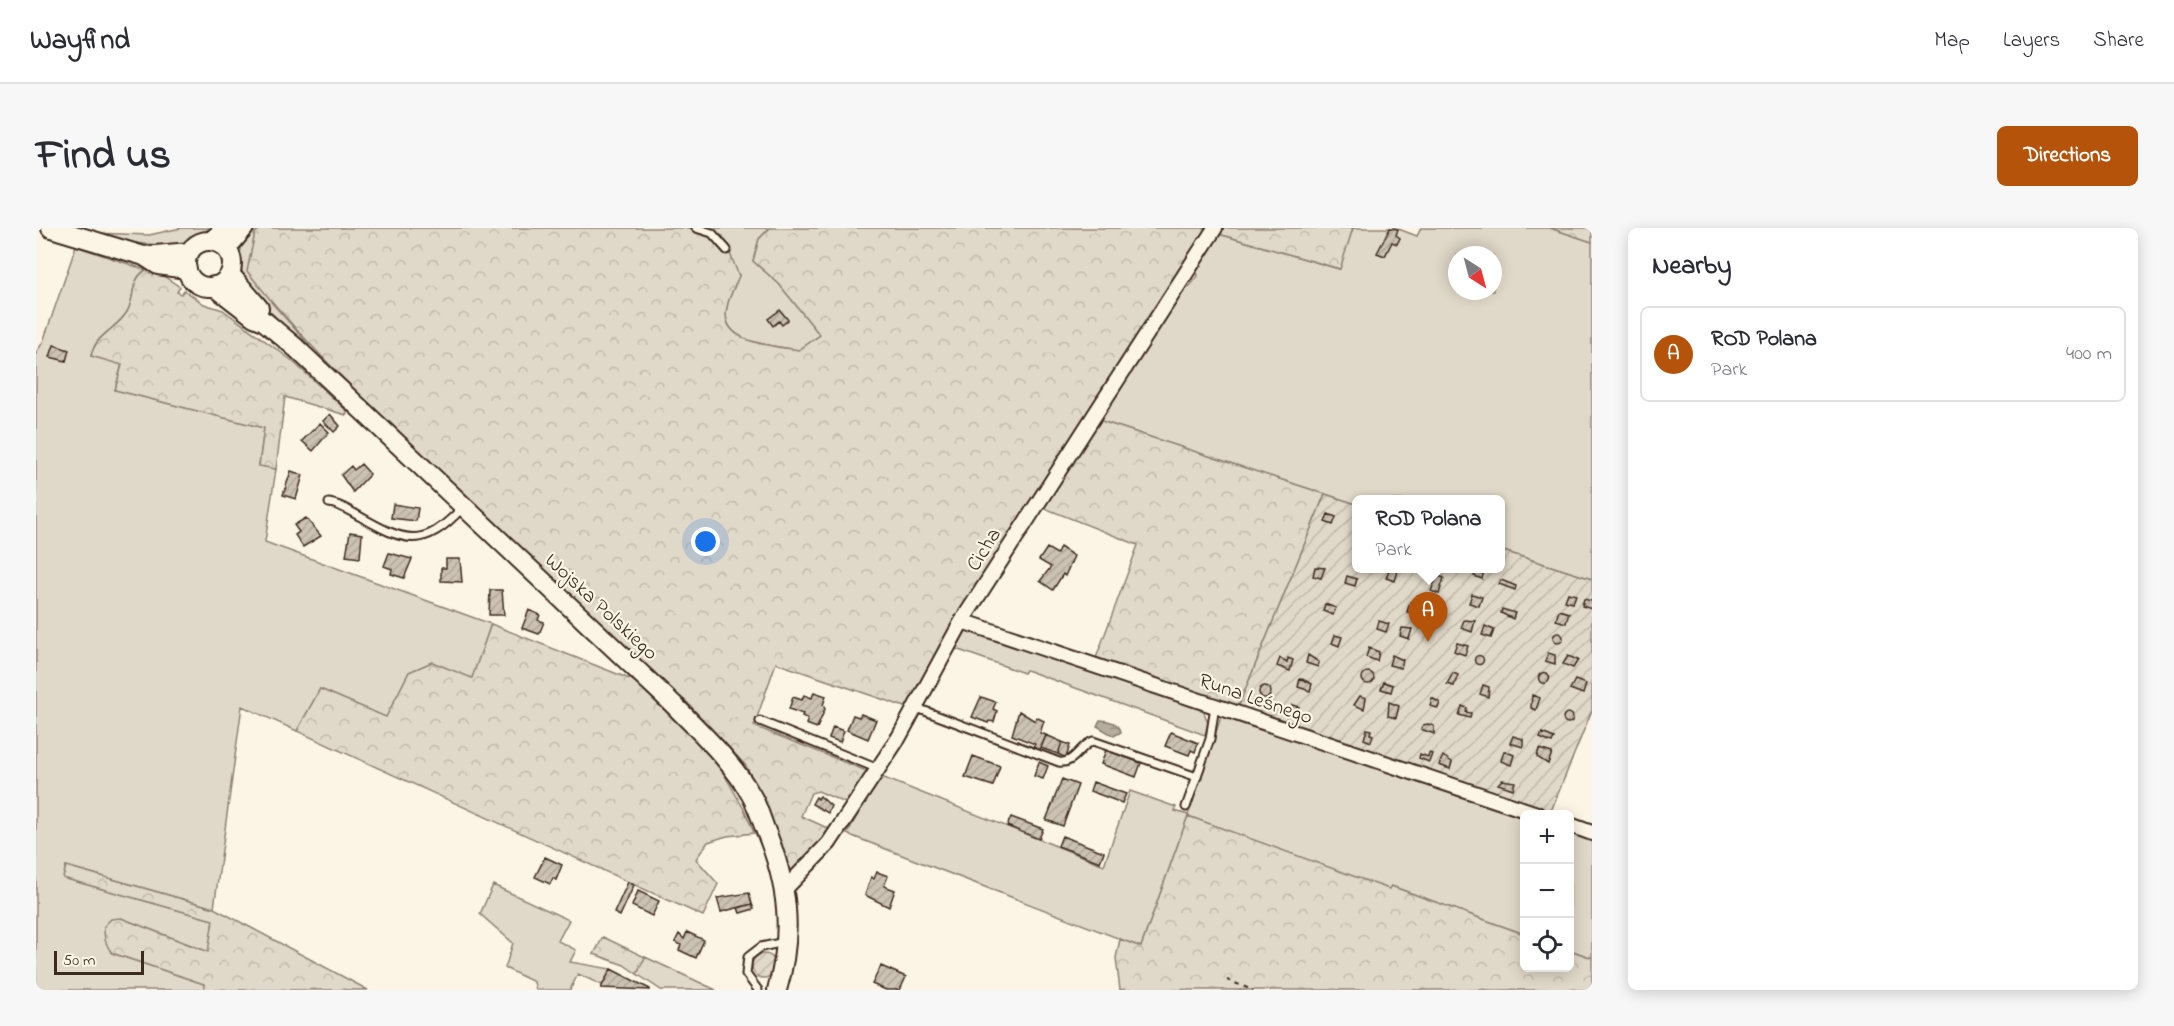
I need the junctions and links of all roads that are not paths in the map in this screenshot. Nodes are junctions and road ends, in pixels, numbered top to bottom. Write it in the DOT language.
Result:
graph roads {
  1 [pos="51,228"];
  2 [pos="226,228"];
  3 [pos="244,228"];
  4 [pos="696,228"];
  5 [pos="1215,228"];
  6 [pos="219,245"];
  7 [pos="727,250"];
  8 [pos="188,260"];
  9 [pos="230,274"];
  10 [pos="214,286"];
  11 [pos="264,321"];
  12 [pos="329,503"];
  13 [pos="464,507"];
  14 [pos="962,621"];
  15 [pos="1215,706"];
  16 [pos="917,708"];
  17 [pos="760,721"];
  18 [pos="876,768"];
  19 [pos="1197,777"];
  20 [pos="1186,807"];
  21 [pos="1525,810"];
  22 [pos="1574,827"];
  23 [pos="1592,833"];
  24 [pos="784,890"];
  25 [pos="787,941"];
  26 [pos="758,990"];
  27 [pos="777,990"];
  1 -- 8 [label="street"];
  2 -- 6 [label="street"];
  3 -- 6 [label="street"];
  4 -- 7 [label="lane"];
  5 -- 14 [label="street, Cicha"];
  6 -- 8 [label="street"];
  6 -- 9 [label="street"];
  8 -- 10 [label="street"];
  9 -- 10 [label="street"];
  9 -- 11 [label="street, Wojska Polskiego"];
  10 -- 11 [label="street, Wojska Polskiego"];
  11 -- 13 [label="street, Wojska Polskiego"];
  12 -- 13 [label="lane"];
  13 -- 24 [label="street, Wojska Polskiego"];
  14 -- 15 [label="street, Runa Leśnego"];
  14 -- 16 [label="street, Cicha"];
  15 -- 19 [label="lane"];
  15 -- 21 [label="street, Runa Leśnego"];
  16 -- 18 [label="street, Cicha"];
  16 -- 19 [label="lane"];
  17 -- 18 [label="lane"];
  18 -- 24 [label="street, Cicha"];
  19 -- 20 [label="lane"];
  22 -- 23 [label="street"];
  24 -- 25 [label="street, Wojska Polskiego"];
  25 -- 26 [label="lane"];
  25 -- 27 [label="street, Wojska Polskiego"];
}
